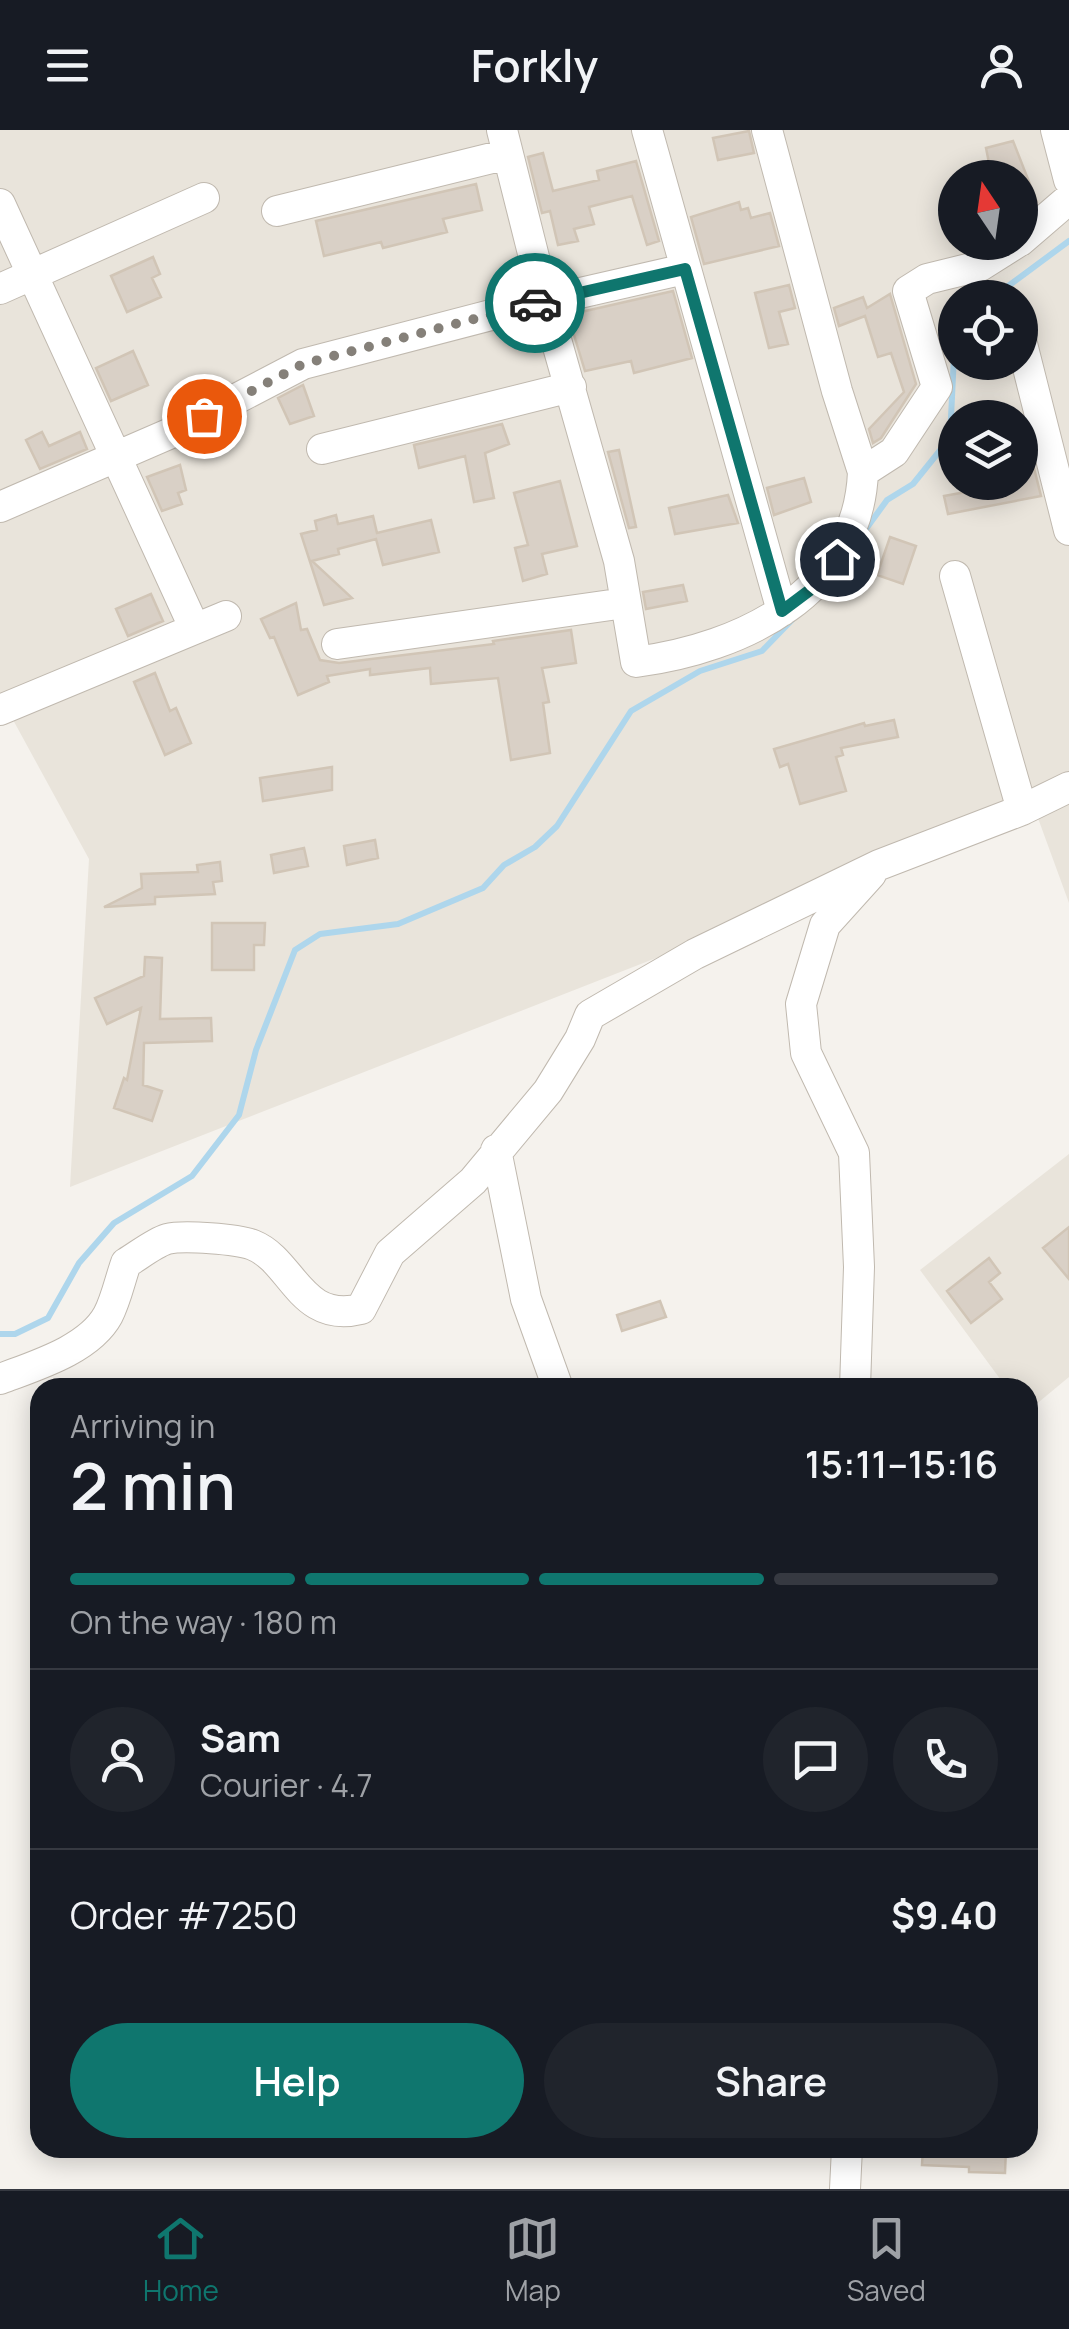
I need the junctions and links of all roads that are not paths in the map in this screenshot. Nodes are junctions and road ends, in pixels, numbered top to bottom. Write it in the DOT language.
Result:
graph roads {
  1 [pos="647,130"];
  2 [pos="768,130"];
  3 [pos="1056,130"];
  4 [pos="505,142"];
  5 [pos="1069,180"];
  6 [pos="204,198"];
  7 [pos="1069,200"];
  8 [pos="0,204"];
  9 [pos="277,211"];
  10 [pos="1038,226"];
  11 [pos="990,260"];
  12 [pos="685,269"];
  13 [pos="33,275"];
  14 [pos="0,289"];
  15 [pos="545,300"];
  16 [pos="1031,380"];
  17 [pos="571,387"];
  18 [pos="322,450"];
  19 [pos="116,459"];
  20 [pos="863,472"];
  21 [pos="0,508"];
  22 [pos="1069,530"];
  23 [pos="955,576"];
  24 [pos="626,603"];
  25 [pos="782,611"];
  26 [pos="226,616"];
  27 [pos="194,627"];
  28 [pos="337,644"];
  29 [pos="0,710"];
  30 [pos="1069,788"];
  31 [pos="1022,810"];
  32 [pos="879,864"];
  33 [pos="496,1150"];
  34 [pos="554,1378"];
  35 [pos="855,1378"];
  36 [pos="0,1380"];
  37 [pos="847,2158"];
  38 [pos="845,2189"];
  1 -- 12 [label="street"];
  2 -- 20 [label="street"];
  3 -- 5 [label="street"];
  4 -- 9 [label="street"];
  4 -- 15 [label="street"];
  6 -- 13 [label="street"];
  7 -- 10 [label="street"];
  8 -- 13 [label="street"];
  11 -- 20 [label="street"];
  12 -- 15 [label="street"];
  12 -- 25 [label="street"];
  13 -- 14 [label="street"];
  13 -- 19 [label="street"];
  15 -- 17 [label="street"];
  15 -- 19 [label="street"];
  16 -- 22 [label="street"];
  17 -- 18 [label="street"];
  17 -- 24 [label="street"];
  19 -- 21 [label="street"];
  19 -- 27 [label="street"];
  20 -- 25 [label="street"];
  23 -- 31 [label="street"];
  24 -- 25 [label="street"];
  24 -- 28 [label="street"];
  26 -- 27 [label="street"];
  27 -- 29 [label="street"];
  30 -- 31 [label="street"];
  31 -- 32 [label="street"];
  32 -- 33 [label="street"];
  32 -- 35 [label="street"];
  33 -- 34 [label="street"];
  33 -- 36 [label="street"];
  37 -- 38 [label="street"];
}
